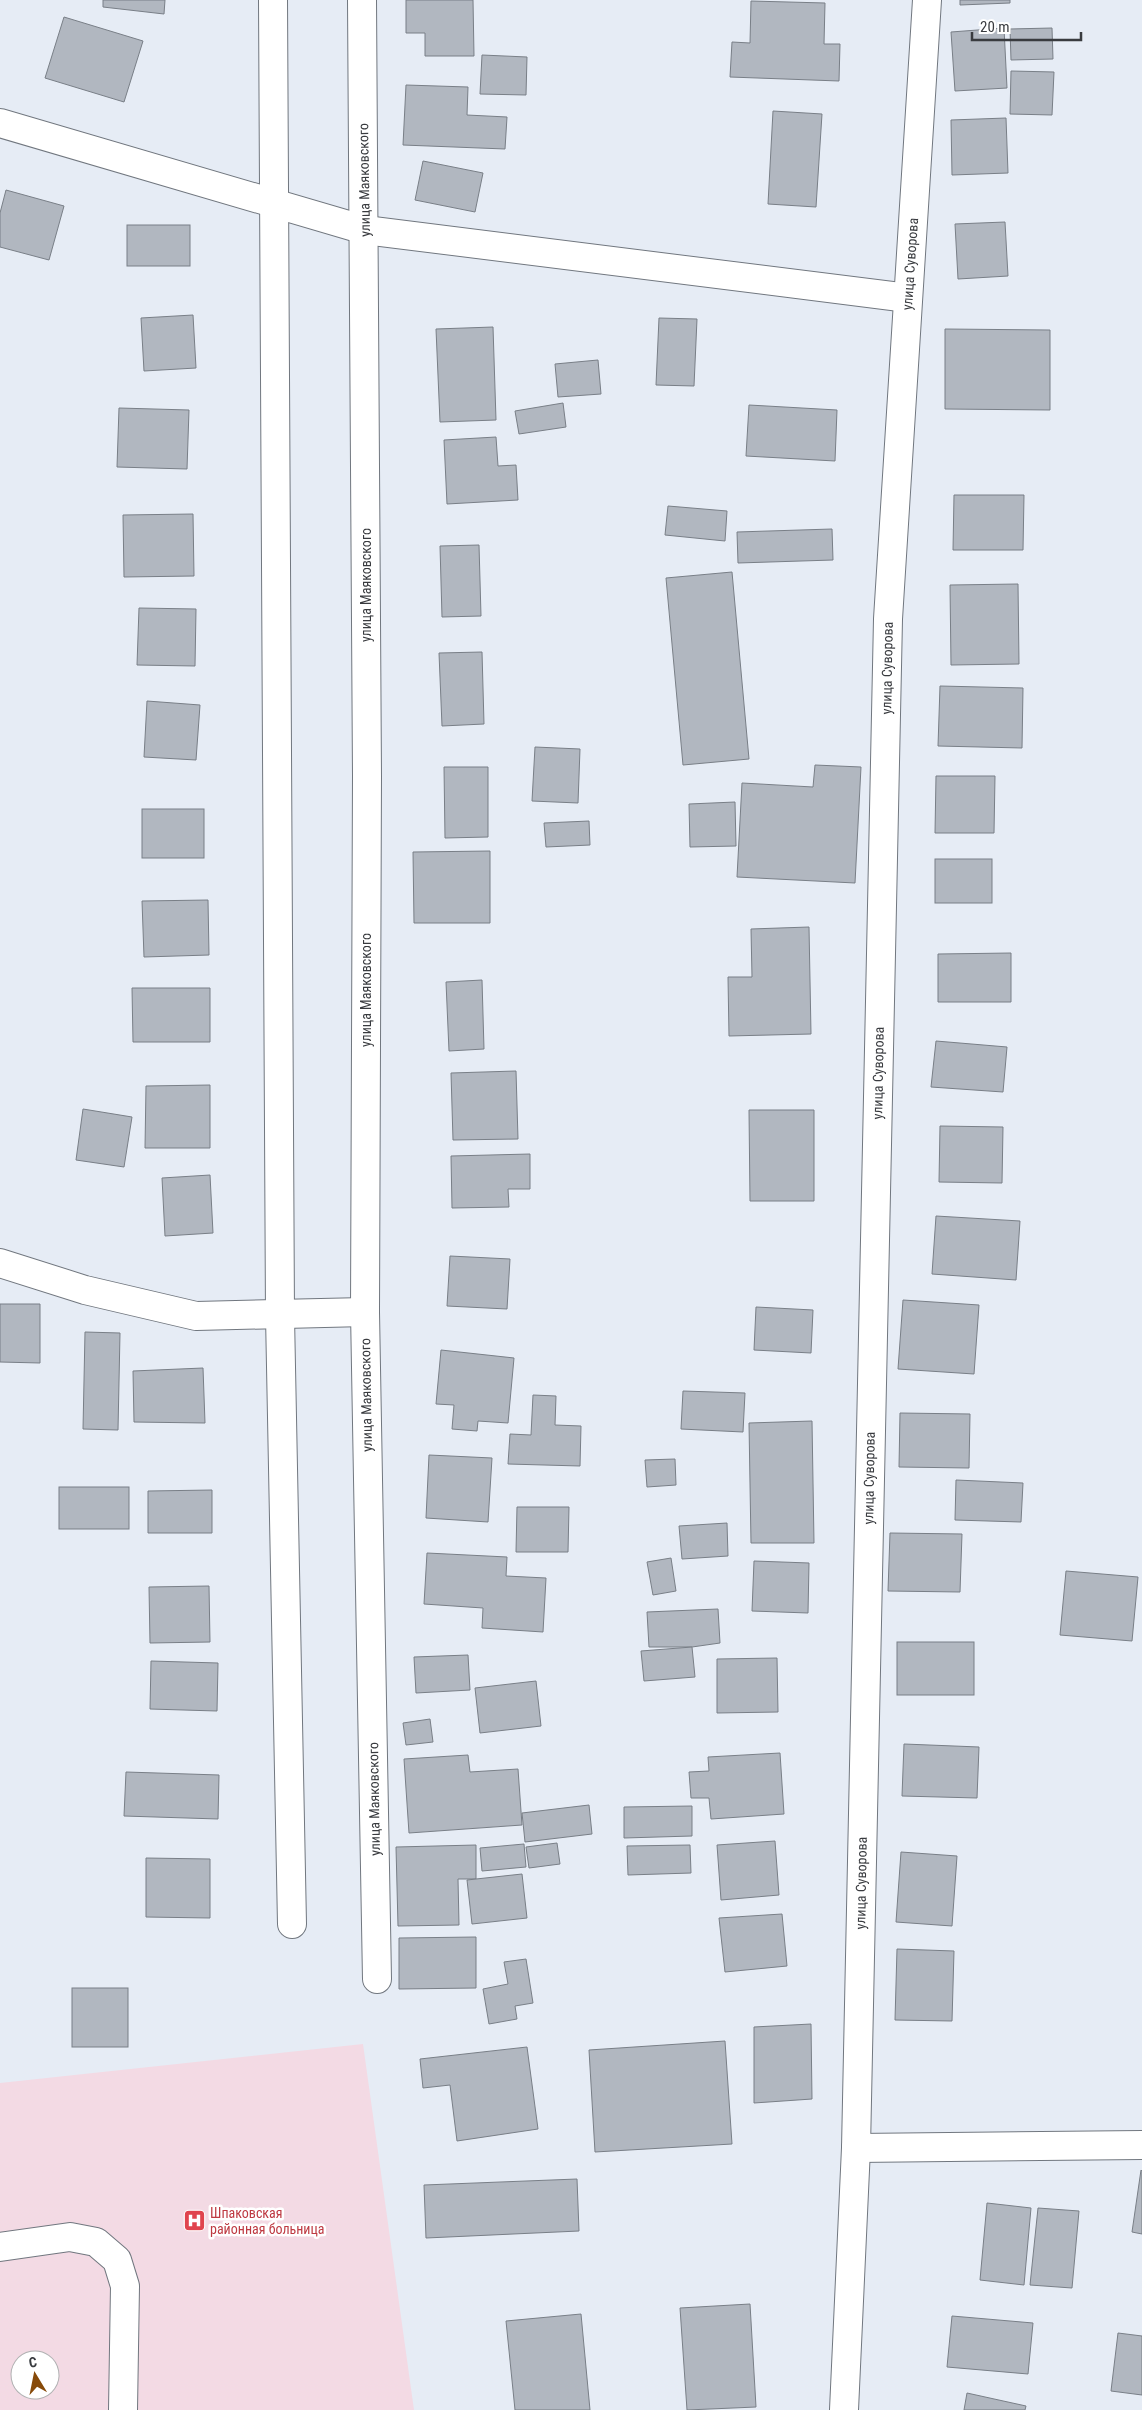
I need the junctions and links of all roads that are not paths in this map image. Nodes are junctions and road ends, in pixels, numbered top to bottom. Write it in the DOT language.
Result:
graph roads {
  1 [pos="273,0"];
  2 [pos="362,0"];
  3 [pos="926,0"];
  4 [pos="0,123"];
  5 [pos="274,203"];
  6 [pos="365,230"];
  7 [pos="908,298"];
  8 [pos="0,1263"];
  9 [pos="365,1312"];
  10 [pos="280,1316"];
  11 [pos="292,1924"];
  12 [pos="377,1979"];
  13 [pos="1142,2145"];
  14 [pos="856,2148"];
  15 [pos="0,2247"];
  16 [pos="124,2410"];
  17 [pos="844,2410"];
  1 -- 5 [label="street"];
  2 -- 6 [label="street, улица Маяковского"];
  3 -- 7 [label="street, улица Суворова"];
  4 -- 5 [label="street"];
  5 -- 6 [label="street"];
  5 -- 10 [label="street"];
  6 -- 7 [label="street"];
  6 -- 9 [label="street, улица Маяковского"];
  7 -- 14 [label="street, улица Суворова"];
  8 -- 10 [label="street"];
  9 -- 10 [label="street"];
  9 -- 12 [label="street, улица Маяковского"];
  10 -- 11 [label="street"];
  13 -- 14 [label="street"];
  14 -- 17 [label="street, улица Суворова"];
  15 -- 16 [label="street"];
}
